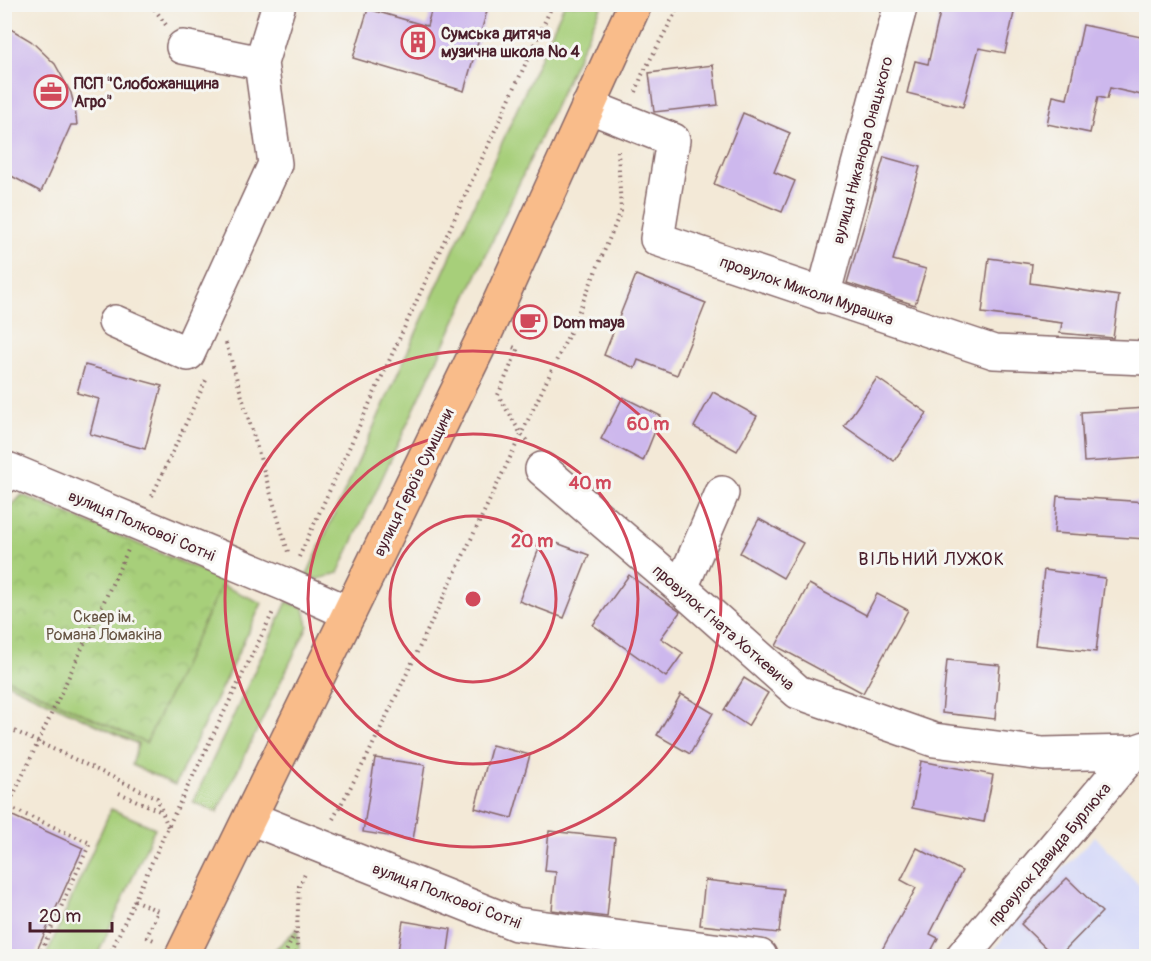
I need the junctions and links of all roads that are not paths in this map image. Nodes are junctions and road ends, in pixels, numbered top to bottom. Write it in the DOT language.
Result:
graph roads {
  1 [pos="279,4"];
  2 [pos="635,4"];
  3 [pos="901,4"];
  4 [pos="183,46"];
  5 [pos="261,63"];
  6 [pos="588,106"];
  7 [pos="823,296"];
  8 [pos="115,322"];
  9 [pos="1146,358"];
  10 [pos="542,469"];
  11 [pos="6,470"];
  12 [pos="722,493"];
  13 [pos="681,588"];
  14 [pos="349,613"];
  15 [pos="1140,750"];
  16 [pos="250,818"];
  17 [pos="183,955"];
  18 [pos="760,957"];
  19 [pos="963,957"];
  1 -- 5 [label="street"];
  2 -- 6 [label="main road, вулиця Героїв Сумщини"];
  3 -- 7 [label="street, вулиця Никанора Онацького"];
  4 -- 5 [label="street"];
  5 -- 8 [label="street"];
  6 -- 7 [label="street, провулок Миколи Мурашка"];
  6 -- 14 [label="main road, вулиця Героїв Сумщини"];
  7 -- 9 [label="street, провулок Миколи Мурашка"];
  10 -- 13 [label="street, провулок Гната Хоткевича"];
  11 -- 14 [label="street, вулиця Полкової Сотні"];
  12 -- 13 [label="street"];
  13 -- 15 [label="street, провулок Гната Хоткевича"];
  14 -- 16 [label="main road, вулиця Героїв Сумщини"];
  15 -- 19 [label="street, провулок Давида Бурлюка"];
  16 -- 17 [label="main road, вулиця Героїв Сумщини"];
  16 -- 18 [label="street, вулиця Полкової Сотні"];
}
